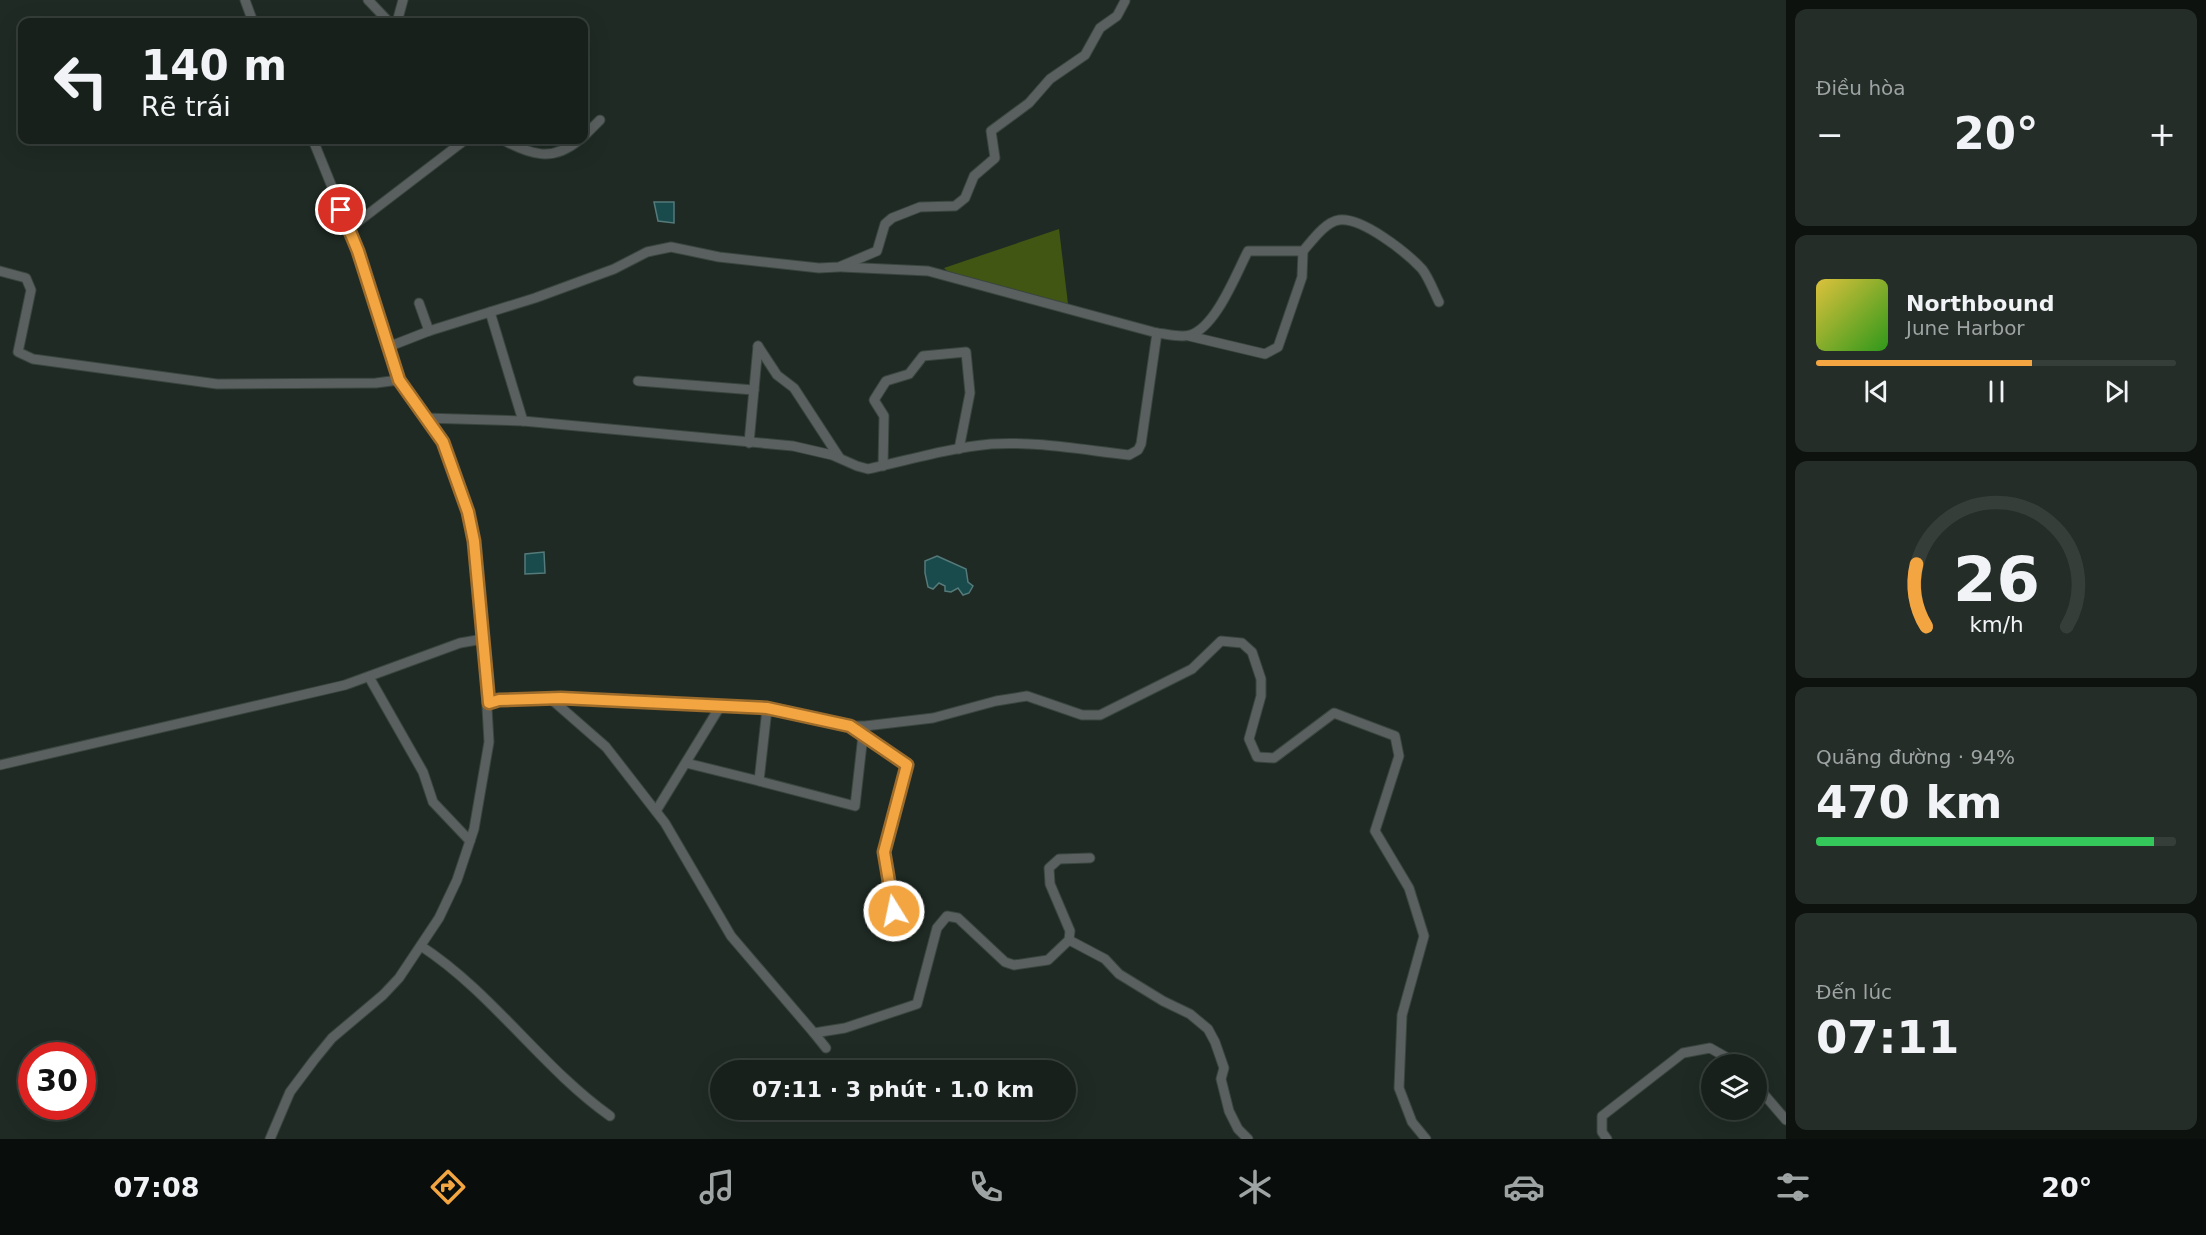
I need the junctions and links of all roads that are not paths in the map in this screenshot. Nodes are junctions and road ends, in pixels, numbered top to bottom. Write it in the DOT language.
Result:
graph roads {
  1 [pos="245,0"];
  2 [pos="368,0"];
  3 [pos="403,0"];
  4 [pos="1125,1"];
  5 [pos="252,18"];
  6 [pos="385,18"];
  7 [pos="398,18"];
  8 [pos="600,120"];
  9 [pos="588,132"];
  10 [pos="315,144"];
  11 [pos="460,144"];
  12 [pos="510,144"];
  13 [pos="573,144"];
  14 [pos="350,228"];
  15 [pos="1303,250"];
  16 [pos="839,267"];
  17 [pos="0,271"];
  18 [pos="1439,302"];
  19 [pos="419,303"];
  20 [pos="490,312"];
  21 [pos="429,331"];
  22 [pos="1157,333"];
  23 [pos="1189,336"];
  24 [pos="388,347"];
  25 [pos="399,380"];
  26 [pos="638,381"];
  27 [pos="754,390"];
  28 [pos="424,418"];
  29 [pos="524,421"];
  30 [pos="749,443"];
  31 [pos="959,449"];
  32 [pos="840,459"];
  33 [pos="883,465"];
  34 [pos="483,639"];
  35 [pos="369,677"];
  36 [pos="550,698"];
  37 [pos="489,703"];
  38 [pos="721,705"];
  39 [pos="767,708"];
  40 [pos="850,726"];
  41 [pos="863,735"];
  42 [pos="686,763"];
  43 [pos="0,765"];
  44 [pos="759,781"];
  45 [pos="656,811"];
  46 [pos="470,841"];
  47 [pos="1090,858"];
  48 [pos="898,929"];
  49 [pos="1069,940"];
  50 [pos="421,946"];
  51 [pos="814,1033"];
  52 [pos="826,1048"];
  53 [pos="1721,1054"];
  54 [pos="1767,1098"];
  55 [pos="610,1116"];
  56 [pos="1786,1120"];
  57 [pos="270,1139"];
  58 [pos="1248,1139"];
  59 [pos="1426,1139"];
  60 [pos="1607,1139"];
  1 -- 5 [label="street"];
  2 -- 6 [label="street"];
  3 -- 7 [label="street"];
  4 -- 16 [label="street"];
  8 -- 9 [label="street"];
  10 -- 14 [label="street"];
  11 -- 14 [label="street"];
  12 -- 13 [label="street"];
  14 -- 24 [label="street"];
  15 -- 18 [label="street"];
  15 -- 23 [label="street"];
  15 -- 23 [label="street"];
  16 -- 20 [label="street"];
  16 -- 22 [label="street"];
  17 -- 25 [label="street"];
  19 -- 21 [label="street"];
  20 -- 21 [label="street"];
  20 -- 29 [label="street"];
  21 -- 24 [label="street"];
  22 -- 23 [label="street"];
  22 -- 31 [label="street"];
  24 -- 25 [label="street"];
  25 -- 28 [label="street"];
  26 -- 27 [label="street"];
  27 -- 30 [label="street"];
  27 -- 32 [label="street"];
  28 -- 29 [label="street"];
  28 -- 34 [label="street"];
  29 -- 30 [label="street"];
  30 -- 32 [label="street"];
  31 -- 33 [label="street"];
  31 -- 33 [label="street"];
  32 -- 33 [label="street"];
  34 -- 35 [label="street"];
  34 -- 37 [label="street"];
  35 -- 43 [label="street"];
  35 -- 46 [label="street"];
  36 -- 37 [label="street"];
  36 -- 38 [label="street"];
  36 -- 45 [label="street"];
  37 -- 46 [label="street"];
  38 -- 39 [label="street"];
  38 -- 42 [label="street"];
  39 -- 40 [label="street"];
  39 -- 44 [label="street"];
  40 -- 41 [label="street"];
  40 -- 59 [label="street"];
  41 -- 44 [label="street"];
  41 -- 48 [label="street"];
  42 -- 44 [label="street"];
  42 -- 45 [label="street"];
  45 -- 51 [label="street"];
  46 -- 50 [label="street"];
  47 -- 49 [label="street"];
  49 -- 51 [label="street"];
  49 -- 58 [label="street"];
  50 -- 55 [label="street"];
  50 -- 57 [label="street"];
  51 -- 52 [label="street"];
  53 -- 60 [label="street"];
  54 -- 56 [label="street"];
}
